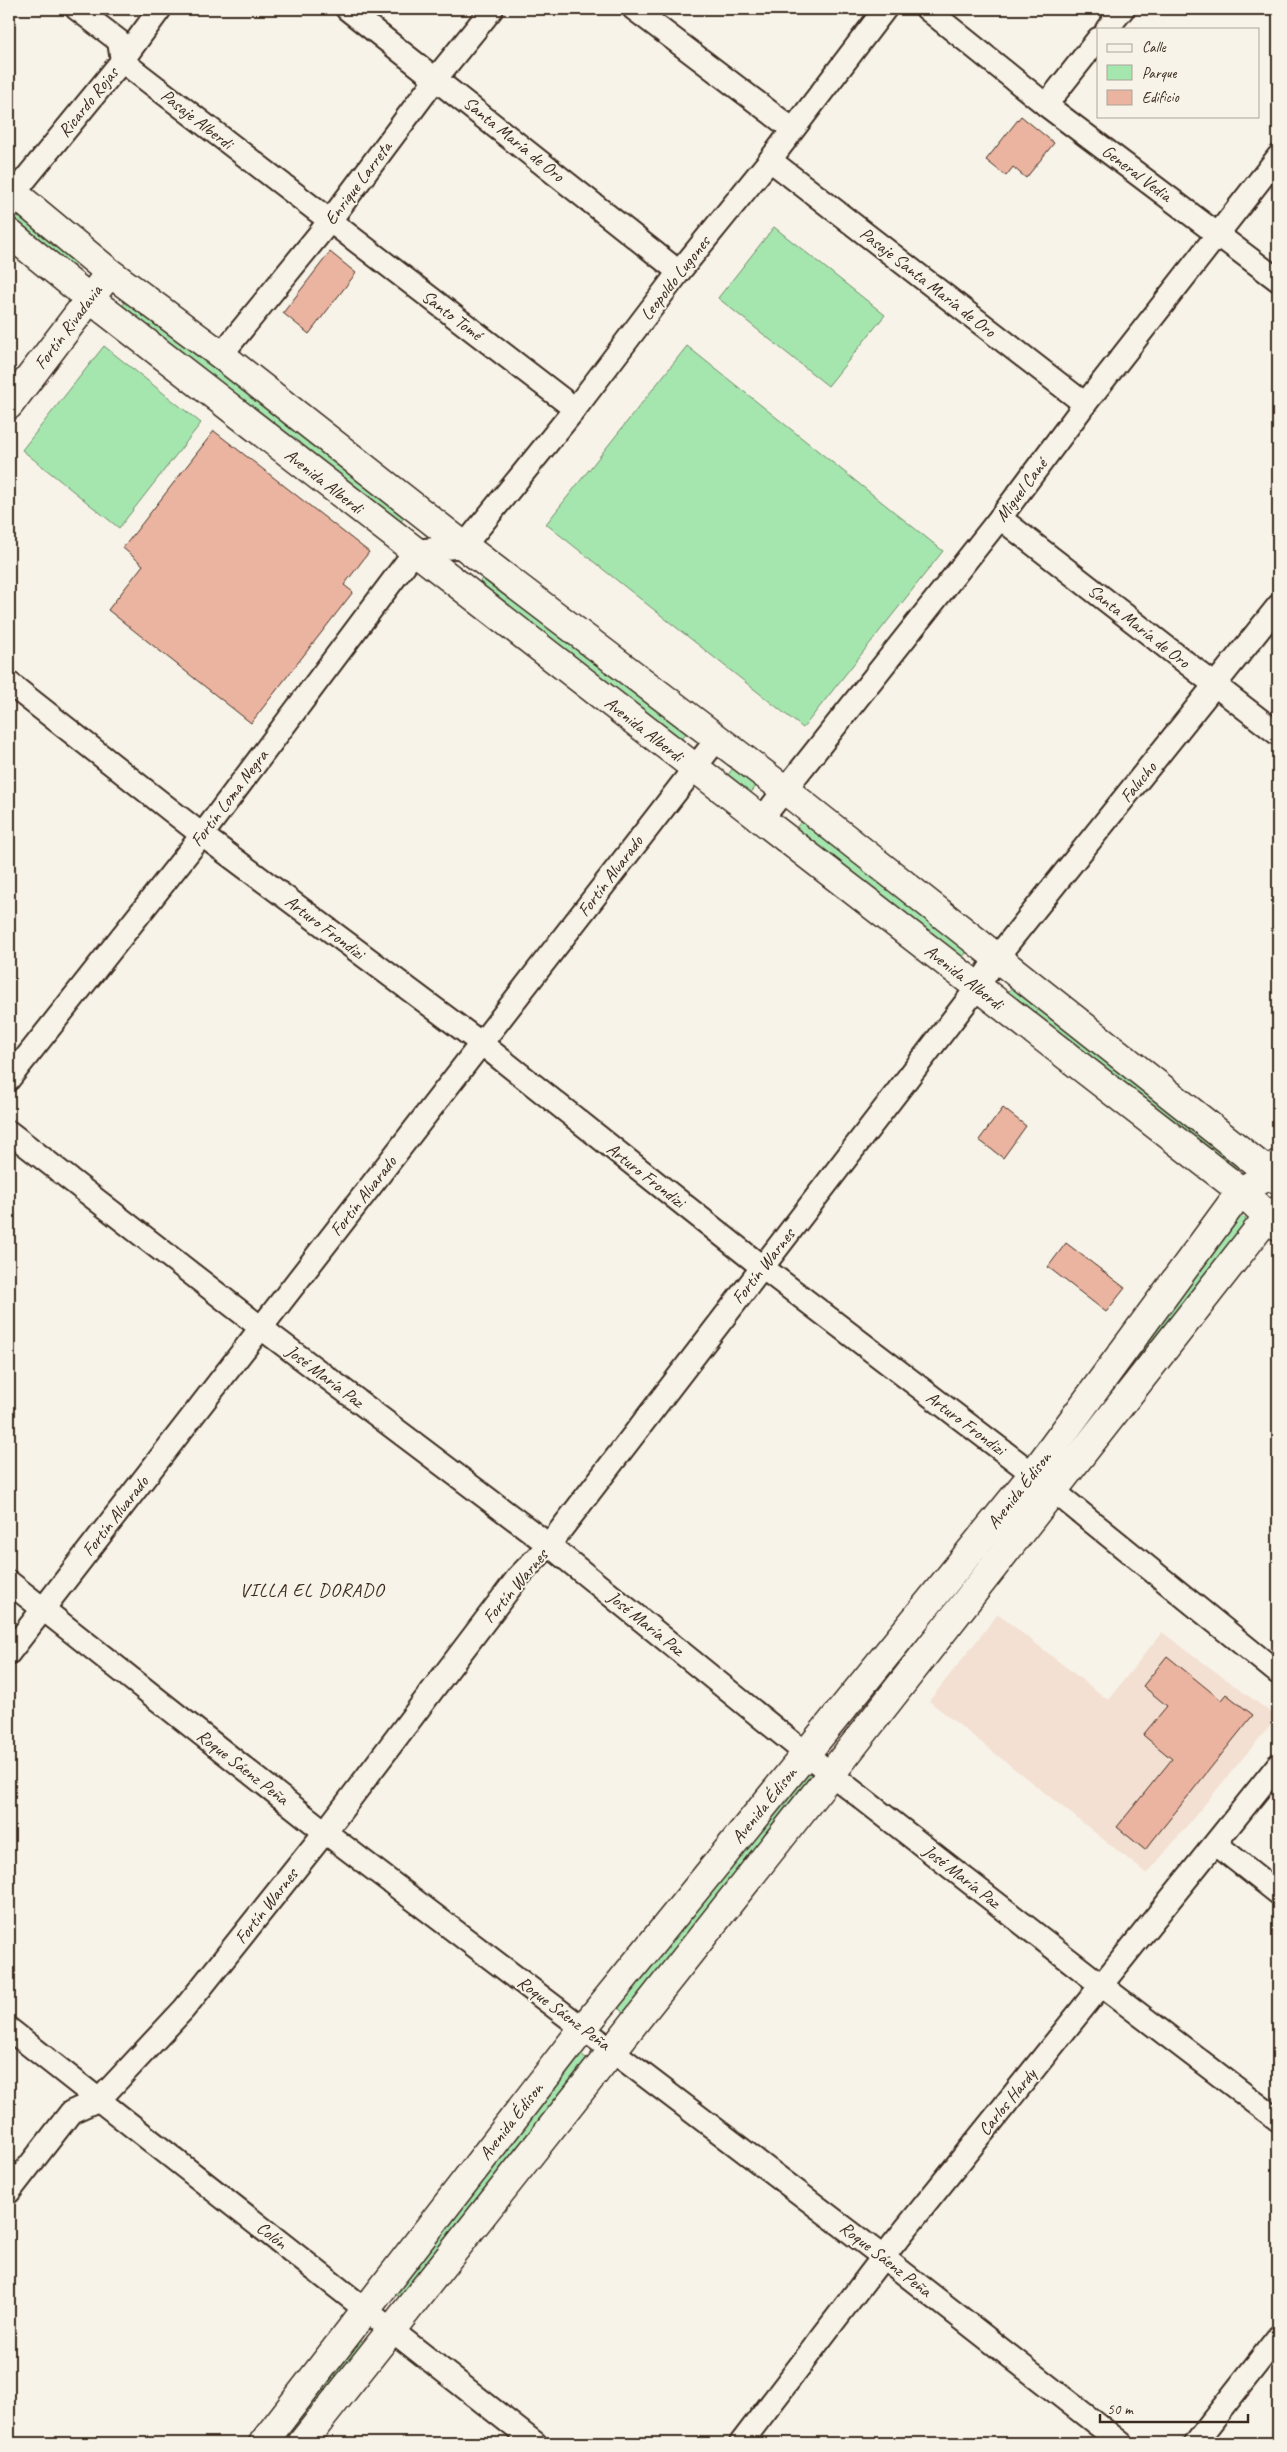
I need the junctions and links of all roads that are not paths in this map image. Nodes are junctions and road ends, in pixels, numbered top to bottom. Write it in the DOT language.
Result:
graph roads {
  1 [pos="77,9"];
  2 [pos="160,9"];
  3 [pos="348,9"];
  4 [pos="492,9"];
  5 [pos="634,9"];
  6 [pos="885,9"];
  7 [pos="927,9"];
  8 [pos="1122,9"];
  9 [pos="1108,28"];
  10 [pos="1097,40"];
  11 [pos="122,61"];
  12 [pos="437,77"];
  13 [pos="1046,105"];
  14 [pos="792,129"];
  15 [pos="1278,157"];
  16 [pos="770,160"];
  17 [pos="11,191"];
  18 [pos="329,222"];
  19 [pos="9,232"];
  20 [pos="1218,234"];
  21 [pos="109,272"];
  22 [pos="679,272"];
  23 [pos="1278,280"];
  24 [pos="90,299"];
  25 [pos="222,355"];
  26 [pos="1085,404"];
  27 [pos="9,406"];
  28 [pos="575,409"];
  29 [pos="1000,518"];
  30 [pos="464,546"];
  31 [pos="415,551"];
  32 [pos="1278,606"];
  33 [pos="9,683"];
  34 [pos="1216,686"];
  35 [pos="1278,734"];
  36 [pos="717,739"];
  37 [pos="693,767"];
  38 [pos="785,790"];
  39 [pos="761,820"];
  40 [pos="202,835"];
  41 [pos="997,957"];
  42 [pos="977,988"];
  43 [pos="482,1044"];
  44 [pos="9,1079"];
  45 [pos="9,1132"];
  46 [pos="1276,1173"];
  47 [pos="1241,1191"];
  48 [pos="1275,1218"];
  49 [pos="762,1267"];
  50 [pos="260,1327"];
  51 [pos="1033,1474"];
  52 [pos="1054,1491"];
  53 [pos="549,1545"];
  54 [pos="9,1582"];
  55 [pos="43,1609"];
  56 [pos="9,1654"];
  57 [pos="1278,1673"];
  58 [pos="806,1753"];
  59 [pos="1278,1765"];
  60 [pos="832,1774"];
  61 [pos="325,1832"];
  62 [pos="1216,1844"];
  63 [pos="1278,1894"];
  64 [pos="1101,1985"];
  65 [pos="584,2027"];
  66 [pos="9,2029"];
  67 [pos="612,2049"];
  68 [pos="100,2099"];
  69 [pos="1278,2120"];
  70 [pos="9,2192"];
  71 [pos="884,2257"];
  72 [pos="365,2309"];
  73 [pos="391,2330"];
  74 [pos="1278,2337"];
  75 [pos="263,2443"];
  76 [pos="302,2443"];
  77 [pos="535,2443"];
  78 [pos="741,2443"];
  79 [pos="1121,2443"];
  80 [pos="1195,2443"];
  1 -- 11 [label="street"];
  2 -- 11 [label="street, Ricardo Rojas"];
  3 -- 12 [label="street, Santa María de Oro"];
  4 -- 12 [label="street, Enrique Larreta"];
  5 -- 14 [label="street"];
  6 -- 14 [label="street, Leopoldo Lugones"];
  7 -- 13 [label="street, General Vedia"];
  8 -- 9 [label="street"];
  10 -- 13 [label="street"];
  11 -- 17 [label="street, Ricardo Rojas"];
  11 -- 18 [label="street, Pasaje Alberdi"];
  12 -- 18 [label="street, Enrique Larreta"];
  12 -- 22 [label="street, Santa María de Oro"];
  13 -- 20 [label="street, General Vedia"];
  14 -- 16 [label="street, Leopoldo Lugones"];
  15 -- 20 [label="street, Miguel Cané"];
  16 -- 22 [label="street, Leopoldo Lugones"];
  16 -- 26 [label="street, Pasaje Santa María de Oro"];
  17 -- 21 [label="main road, Avenida Alberdi"];
  18 -- 25 [label="street, Enrique Larreta"];
  18 -- 28 [label="street, Santo Tomé"];
  19 -- 24 [label="main road, Avenida Alberdi"];
  20 -- 23 [label="street, General Vedia"];
  20 -- 26 [label="street, Miguel Cané"];
  21 -- 24 [label="main road, Fortín Rivadavia"];
  21 -- 25 [label="main road, Avenida Alberdi"];
  22 -- 28 [label="street, Leopoldo Lugones"];
  24 -- 27 [label="main road, Fortín Rivadavia"];
  24 -- 31 [label="main road, Avenida Alberdi"];
  25 -- 30 [label="main road, Avenida Alberdi"];
  26 -- 29 [label="street, Miguel Cané"];
  28 -- 30 [label="street, Leopoldo Lugones"];
  29 -- 34 [label="street, Santa María de Oro"];
  29 -- 38 [label="street, Miguel Cané"];
  30 -- 31 [label="street"];
  30 -- 36 [label="main road, Avenida Alberdi"];
  31 -- 37 [label="main road, Avenida Alberdi"];
  31 -- 40 [label="street, Fortín Loma Negra"];
  32 -- 34 [label="street, Falucho"];
  33 -- 40 [label="street, Arturo Frondizi"];
  34 -- 35 [label="street, Santa María de Oro"];
  34 -- 41 [label="street, Falucho"];
  36 -- 37 [label="street, Fortín Alvarado"];
  36 -- 38 [label="main road, Avenida Alberdi"];
  37 -- 39 [label="main road, Avenida Alberdi"];
  37 -- 43 [label="street, Fortín Alvarado"];
  38 -- 39 [label="street, Miguel Cané"];
  38 -- 41 [label="main road, Avenida Alberdi"];
  39 -- 42 [label="main road, Avenida Alberdi"];
  40 -- 43 [label="street, Arturo Frondizi"];
  40 -- 44 [label="street, Fortín Loma Negra"];
  41 -- 42 [label="street, Fortín Warnes"];
  41 -- 46 [label="main road, Avenida Alberdi"];
  42 -- 47 [label="main road, Avenida Alberdi"];
  42 -- 49 [label="street, Fortín Warnes"];
  43 -- 49 [label="street, Arturo Frondizi"];
  43 -- 50 [label="street, Fortín Alvarado"];
  45 -- 50 [label="street, José María Paz"];
  46 -- 47 [label="main road, Avenida Édison"];
  47 -- 48 [label="main road, Avenida Alberdi"];
  47 -- 51 [label="main road, Avenida Édison"];
  48 -- 52 [label="main road, Avenida Édison"];
  49 -- 51 [label="street, Arturo Frondizi"];
  49 -- 53 [label="street, Fortín Warnes"];
  50 -- 53 [label="street, José María Paz"];
  50 -- 55 [label="street, Fortín Alvarado"];
  51 -- 52 [label="street, Arturo Frondizi"];
  51 -- 58 [label="main road, Avenida Édison"];
  52 -- 57 [label="street, Arturo Frondizi"];
  52 -- 60 [label="main road, Avenida Édison"];
  53 -- 58 [label="street, José María Paz"];
  53 -- 61 [label="street, Fortín Warnes"];
  54 -- 55 [label="street, Roque Sáenz Peña"];
  55 -- 56 [label="street, Fortín Alvarado"];
  55 -- 61 [label="street, Roque Sáenz Peña"];
  58 -- 60 [label="street, José María Paz"];
  58 -- 65 [label="main road, Avenida Édison"];
  59 -- 62 [label="street, Carlos Hardy"];
  60 -- 64 [label="street, José María Paz"];
  60 -- 67 [label="main road, Avenida Édison"];
  61 -- 65 [label="street, Roque Sáenz Peña"];
  61 -- 68 [label="street, Fortín Warnes"];
  62 -- 63 [label="street"];
  62 -- 64 [label="street, Carlos Hardy"];
  64 -- 69 [label="street, José María Paz"];
  64 -- 71 [label="street, Carlos Hardy"];
  65 -- 67 [label="street, Roque Sáenz Peña"];
  65 -- 72 [label="main road, Avenida Édison"];
  66 -- 68 [label="street, Colón"];
  67 -- 71 [label="street, Roque Sáenz Peña"];
  67 -- 73 [label="main road, Avenida Édison"];
  68 -- 70 [label="street, Fortín Warnes"];
  68 -- 72 [label="street, Colón"];
  71 -- 78 [label="street, Carlos Hardy"];
  71 -- 79 [label="street, Roque Sáenz Peña"];
  72 -- 73 [label="street, Colón"];
  72 -- 75 [label="main road, Avenida Édison"];
  73 -- 76 [label="main road, Avenida Édison"];
  73 -- 77 [label="street, Colón"];
  74 -- 80 [label="street"];
}
